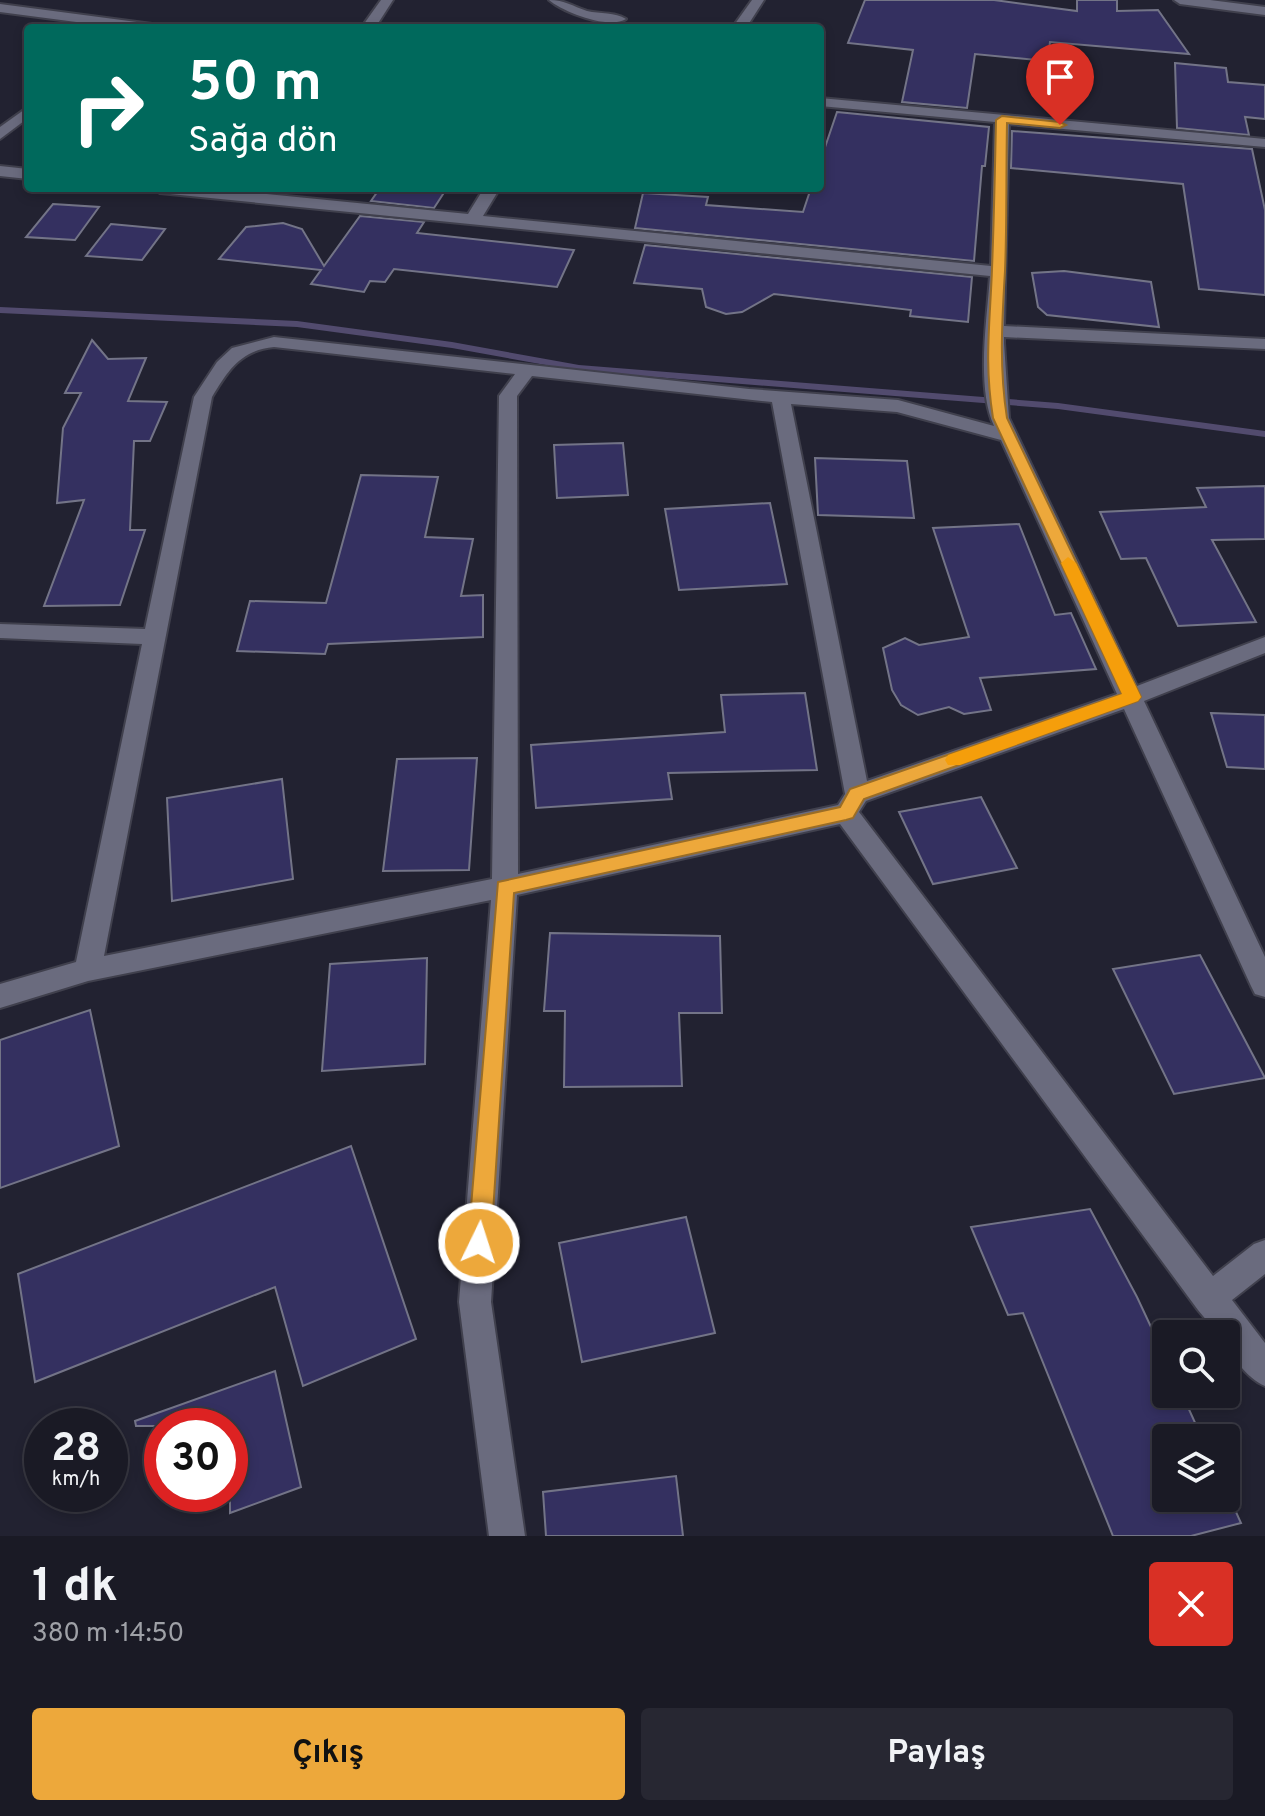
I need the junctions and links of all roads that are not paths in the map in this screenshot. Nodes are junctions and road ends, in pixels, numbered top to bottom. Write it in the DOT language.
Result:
graph roads {
  1 [pos="38,0"];
  2 [pos="387,0"];
  3 [pos="555,0"];
  4 [pos="758,0"];
  5 [pos="1180,0"];
  6 [pos="0,8"];
  7 [pos="1265,11"];
  8 [pos="24,12"];
  9 [pos="618,19"];
  10 [pos="106,24"];
  11 [pos="371,24"];
  12 [pos="742,24"];
  13 [pos="824,102"];
  14 [pos="24,114"];
  15 [pos="1002,120"];
  16 [pos="0,135"];
  17 [pos="1265,143"];
  18 [pos="0,171"];
  19 [pos="24,174"];
  20 [pos="198,192"];
  21 [pos="490,192"];
  22 [pos="472,221"];
  23 [pos="998,272"];
  24 [pos="993,331"];
  25 [pos="1265,344"];
  26 [pos="527,371"];
  27 [pos="780,397"];
  28 [pos="1004,427"];
  29 [pos="0,631"];
  30 [pos="155,637"];
  31 [pos="1265,645"];
  32 [pos="1132,697"];
  33 [pos="852,804"];
  34 [pos="505,887"];
  35 [pos="88,970"];
  36 [pos="1265,986"];
  37 [pos="0,996"];
  38 [pos="1265,1255"];
  39 [pos="1209,1299"];
  40 [pos="1265,1370"];
  41 [pos="507,1536"];
  1 -- 8 [label="street"];
  2 -- 11 [label="street"];
  3 -- 9 [label="street"];
  4 -- 12 [label="street"];
  5 -- 7 [label="street"];
  6 -- 8 [label="street"];
  8 -- 10 [label="street"];
  13 -- 15 [label="street"];
  14 -- 16 [label="street"];
  15 -- 17 [label="street"];
  15 -- 23 [label="street"];
  18 -- 19 [label="street"];
  20 -- 22 [label="street"];
  21 -- 22 [label="street"];
  22 -- 23 [label="street"];
  23 -- 24 [label="street"];
  24 -- 25 [label="street"];
  24 -- 28 [label="street"];
  26 -- 27 [label="street"];
  26 -- 30 [label="street"];
  26 -- 34 [label="street"];
  27 -- 28 [label="street"];
  27 -- 33 [label="street"];
  28 -- 32 [label="street"];
  29 -- 30 [label="street"];
  30 -- 35 [label="street"];
  31 -- 32 [label="street"];
  32 -- 33 [label="street"];
  32 -- 36 [label="street"];
  33 -- 34 [label="street"];
  33 -- 39 [label="street"];
  34 -- 35 [label="street"];
  34 -- 41 [label="street"];
  35 -- 37 [label="street"];
  38 -- 39 [label="street"];
  39 -- 40 [label="street"];
}
